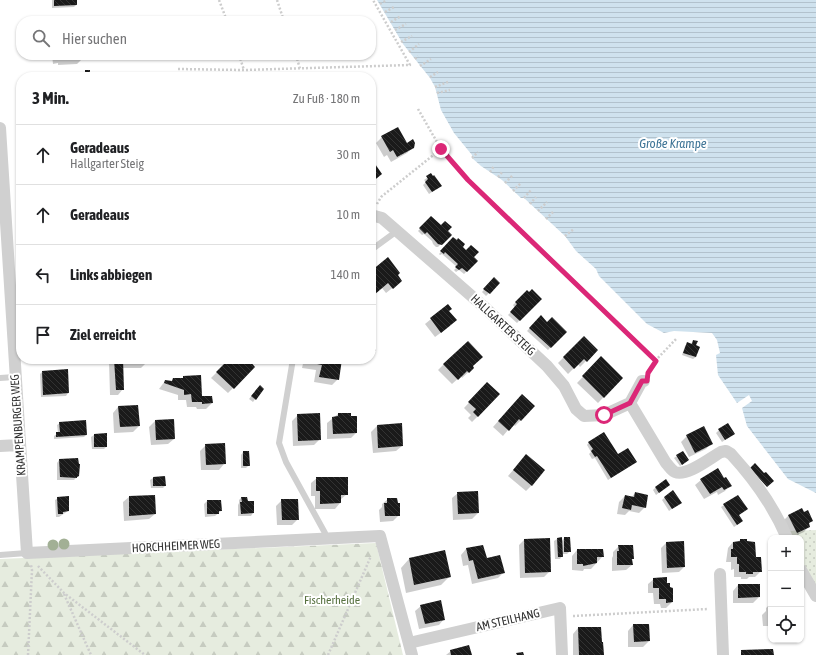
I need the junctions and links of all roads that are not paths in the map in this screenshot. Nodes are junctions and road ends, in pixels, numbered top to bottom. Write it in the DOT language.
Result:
graph roads {
  1 [pos="0,128"];
  2 [pos="376,216"];
  3 [pos="397,230"];
  4 [pos="376,246"];
  5 [pos="16,309"];
  6 [pos="16,348"];
  7 [pos="292,364"];
  8 [pos="15,377"];
  9 [pos="0,378"];
  10 [pos="644,381"];
  11 [pos="630,403"];
  12 [pos="20,445"];
  13 [pos="0,446"];
  14 [pos="786,535"];
  15 [pos="325,539"];
  16 [pos="27,554"];
  17 [pos="0,555"];
  18 [pos="802,571"];
  19 [pos="720,574"];
  20 [pos="816,596"];
  21 [pos="409,643"];
  22 [pos="412,655"];
  23 [pos="562,655"];
  24 [pos="723,655"];
  1 -- 5 [label="street, KRAMPENBURGER WEG"];
  2 -- 3 [label="street, HALLGARTER STEIG"];
  3 -- 4 [label="lane"];
  3 -- 11 [label="street, HALLGARTER STEIG"];
  6 -- 8 [label="street, KRAMPENBURGER WEG"];
  7 -- 15 [label="lane"];
  8 -- 9 [label="lane"];
  8 -- 12 [label="street, KRAMPENBURGER WEG"];
  10 -- 11 [label="street"];
  11 -- 14 [label="street"];
  12 -- 13 [label="street"];
  12 -- 16 [label="street, KRAMPENBURGER WEG"];
  15 -- 16 [label="street, HORCHHEIMER WEG"];
  15 -- 21 [label="street, HORCHHEIMER WEG"];
  16 -- 17 [label="lane"];
  18 -- 20 [label="street"];
  19 -- 24 [label="street"];
  21 -- 22 [label="street"];
  21 -- 23 [label="street, AM STEILHANG"];
}
